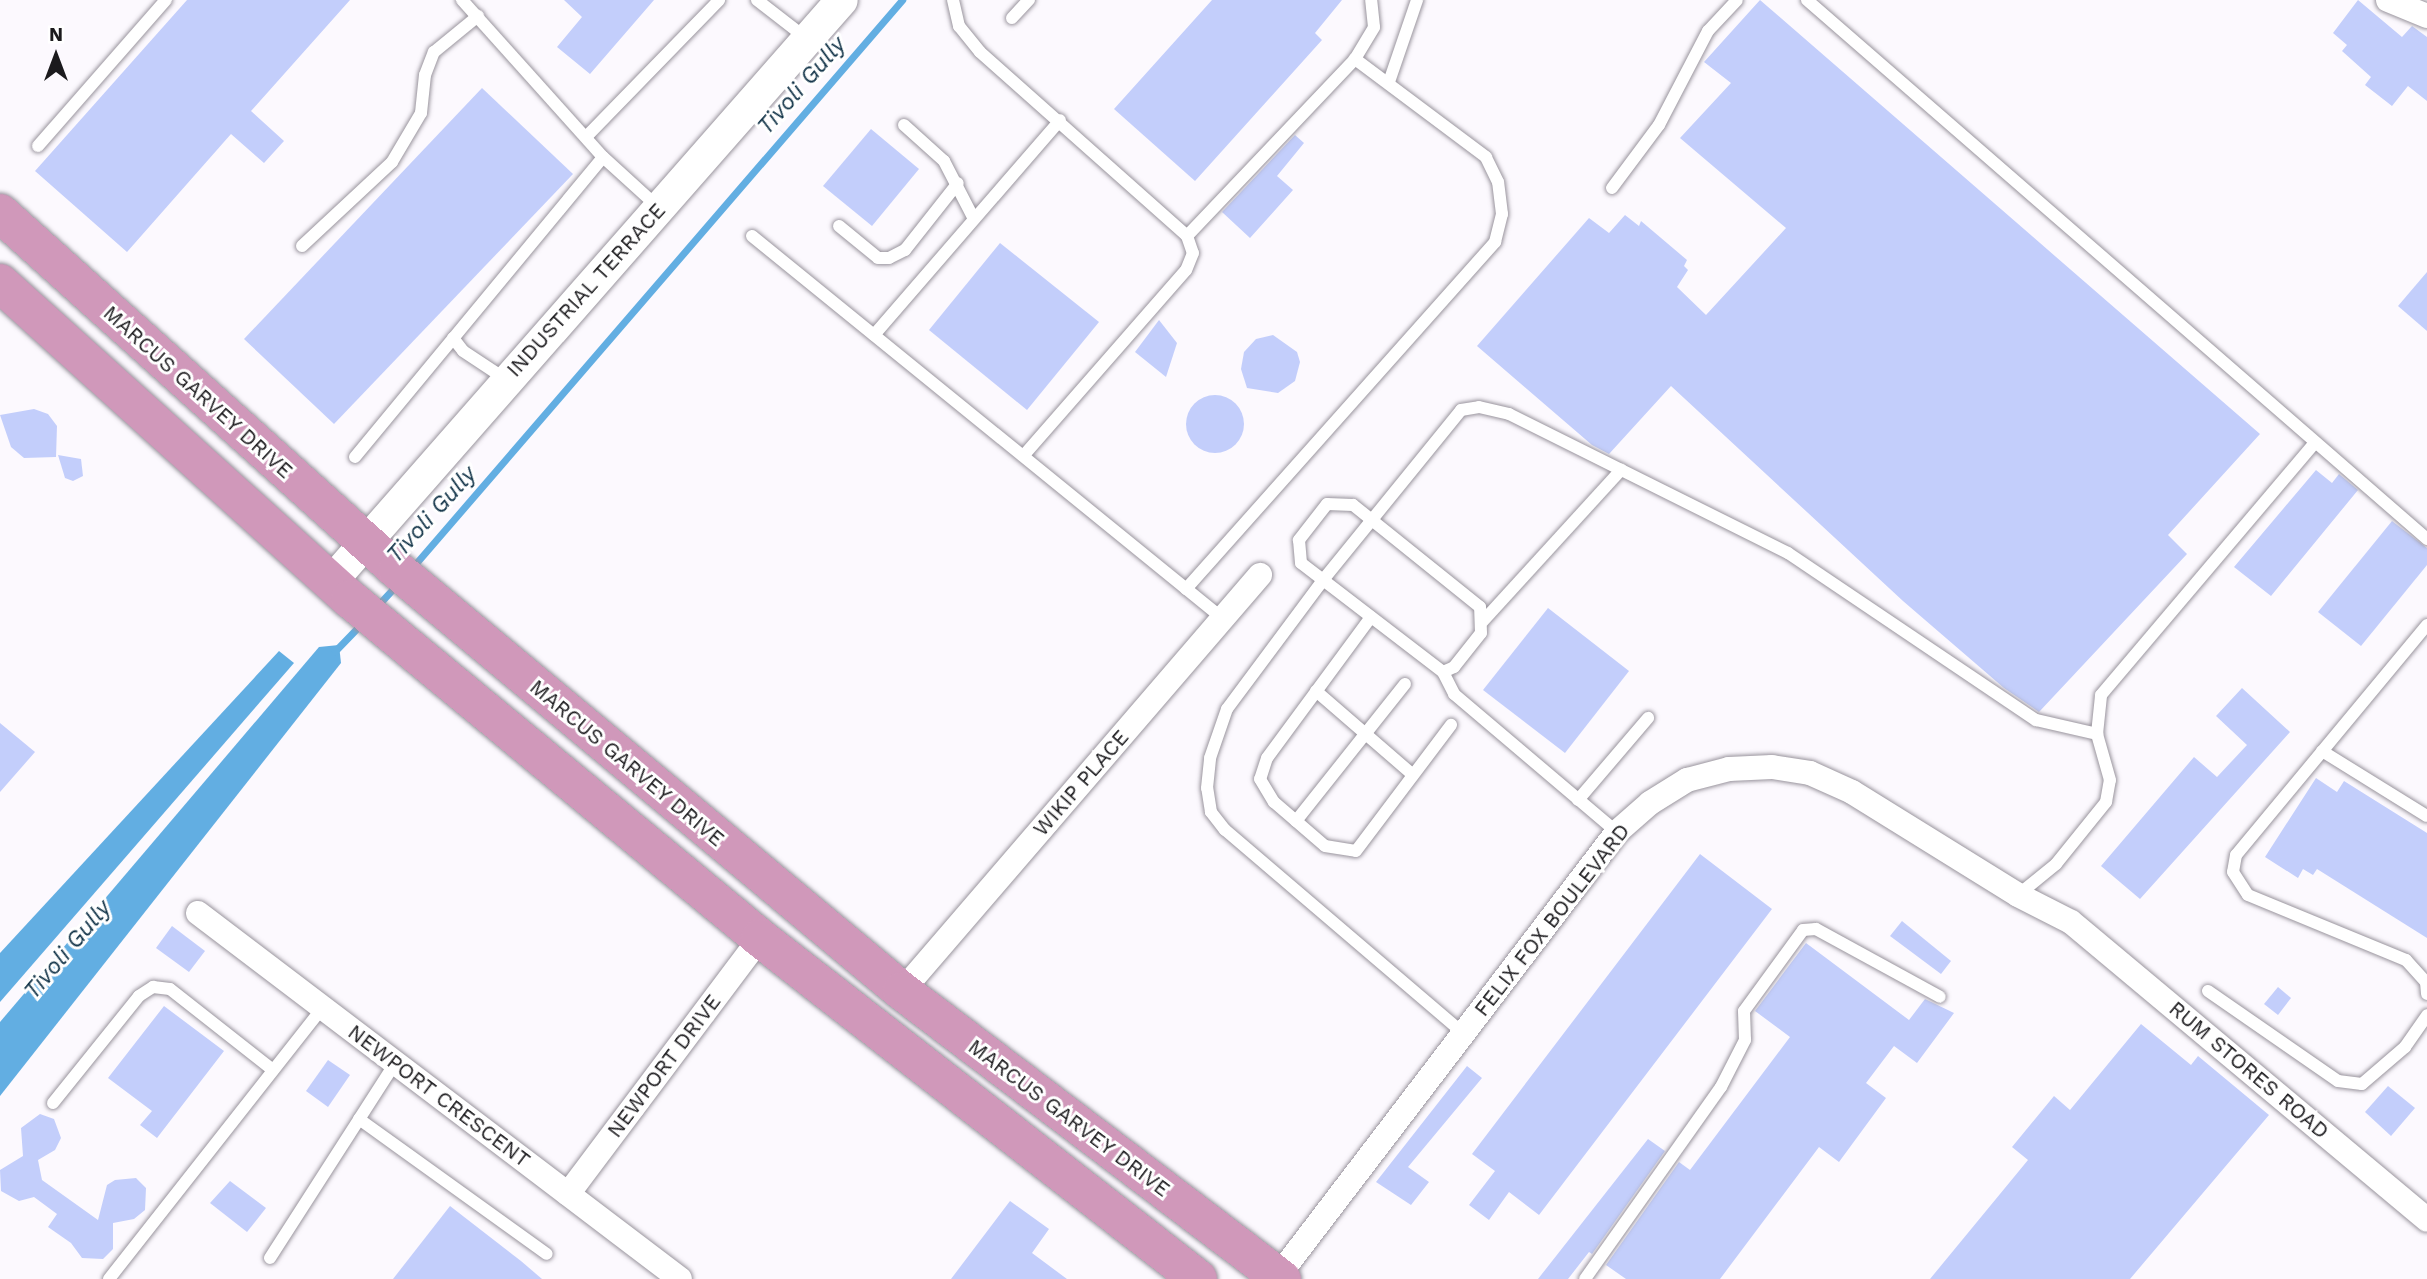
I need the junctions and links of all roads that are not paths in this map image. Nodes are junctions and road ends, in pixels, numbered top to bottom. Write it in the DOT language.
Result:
graph roads {
  1 [pos="166,0"];
  2 [pos="462,0"];
  3 [pos="719,0"];
  4 [pos="757,0"];
  5 [pos="842,0"];
  6 [pos="953,0"];
  7 [pos="1028,0"];
  8 [pos="1371,0"];
  9 [pos="1417,0"];
  10 [pos="1737,0"];
  11 [pos="1807,0"];
  12 [pos="2388,0"];
  13 [pos="2425,10"];
  14 [pos="478,16"];
  15 [pos="1012,18"];
  16 [pos="808,39"];
  17 [pos="1355,60"];
  18 [pos="1389,82"];
  19 [pos="1060,120"];
  20 [pos="904,125"];
  21 [pos="586,137"];
  22 [pos="38,146"];
  23 [pos="603,157"];
  24 [pos="958,183"];
  25 [pos="1612,188"];
  26 [pos="659,208"];
  27 [pos="0,213"];
  28 [pos="974,219"];
  29 [pos="839,226"];
  30 [pos="752,236"];
  31 [pos="1187,236"];
  32 [pos="302,246"];
  33 [pos="0,283"];
  34 [pos="874,335"];
  35 [pos="453,338"];
  36 [pos="507,380"];
  37 [pos="2315,443"];
  38 [pos="1023,456"];
  39 [pos="355,457"];
  40 [pos="1621,470"];
  41 [pos="1372,520"];
  42 [pos="2427,539"];
  43 [pos="364,541"];
  44 [pos="1260,575"];
  45 [pos="1324,580"];
  46 [pos="331,582"];
  47 [pos="1186,589"];
  48 [pos="1371,617"];
  49 [pos="1222,618"];
  50 [pos="1483,621"];
  51 [pos="2427,625"];
  52 [pos="1443,672"];
  53 [pos="1405,684"];
  54 [pos="1316,691"];
  55 [pos="1648,718"];
  56 [pos="1451,724"];
  57 [pos="1364,733"];
  58 [pos="2097,734"];
  59 [pos="2322,751"];
  60 [pos="1413,775"];
  61 [pos="1578,800"];
  62 [pos="2427,816"];
  63 [pos="1296,821"];
  64 [pos="1617,832"];
  65 [pos="2018,895"];
  66 [pos="198,913"];
  67 [pos="2071,922"];
  68 [pos="760,938"];
  69 [pos="901,991"];
  70 [pos="2208,991"];
  71 [pos="2427,994"];
  72 [pos="1940,997"];
  73 [pos="323,1007"];
  74 [pos="2427,1015"];
  75 [pos="1463,1033"];
  76 [pos="395,1063"];
  77 [pos="273,1070"];
  78 [pos="53,1103"];
  79 [pos="359,1119"];
  80 [pos="568,1194"];
  81 [pos="2427,1220"];
  82 [pos="547,1254"];
  83 [pos="270,1258"];
  84 [pos="1279,1278"];
  85 [pos="109,1279"];
  86 [pos="680,1279"];
  87 [pos="1198,1279"];
  88 [pos="1585,1279"];
  1 -- 22 [label="lane"];
  2 -- 14 [label="lane"];
  3 -- 21 [label="lane"];
  4 -- 16 [label="lane"];
  5 -- 16 [label="street, INDUSTRIAL TERRACE"];
  6 -- 19 [label="lane"];
  7 -- 15 [label="lane"];
  8 -- 17 [label="lane"];
  9 -- 18 [label="lane"];
  10 -- 25 [label="lane"];
  11 -- 37 [label="lane"];
  12 -- 13 [label="street"];
  14 -- 21 [label="lane"];
  14 -- 32 [label="lane"];
  16 -- 26 [label="street, INDUSTRIAL TERRACE"];
  17 -- 18 [label="lane"];
  17 -- 31 [label="lane"];
  18 -- 47 [label="lane"];
  19 -- 28 [label="lane"];
  19 -- 31 [label="lane"];
  20 -- 24 [label="lane"];
  21 -- 23 [label="lane"];
  23 -- 26 [label="lane"];
  23 -- 35 [label="lane"];
  24 -- 28 [label="lane"];
  24 -- 29 [label="lane"];
  26 -- 36 [label="street, INDUSTRIAL TERRACE"];
  27 -- 43 [label="highway, MARCUS GARVEY DRIVE"];
  28 -- 34 [label="lane"];
  30 -- 34 [label="lane"];
  31 -- 38 [label="lane"];
  33 -- 46 [label="highway"];
  34 -- 38 [label="lane"];
  35 -- 36 [label="lane"];
  35 -- 39 [label="lane"];
  36 -- 43 [label="street, INDUSTRIAL TERRACE"];
  37 -- 42 [label="lane"];
  37 -- 58 [label="lane"];
  38 -- 47 [label="lane"];
  40 -- 41 [label="lane"];
  40 -- 50 [label="lane"];
  40 -- 58 [label="lane"];
  41 -- 45 [label="lane"];
  41 -- 45 [label="lane"];
  41 -- 50 [label="lane"];
  43 -- 46 [label="street, INDUSTRIAL TERRACE"];
  43 -- 69 [label="highway, MARCUS GARVEY DRIVE"];
  44 -- 49 [label="street, WIKIP PLACE"];
  45 -- 48 [label="lane"];
  45 -- 75 [label="lane"];
  46 -- 68 [label="highway"];
  47 -- 49 [label="lane"];
  48 -- 52 [label="lane"];
  48 -- 54 [label="lane"];
  49 -- 69 [label="street, WIKIP PLACE"];
  50 -- 52 [label="lane"];
  51 -- 59 [label="lane"];
  52 -- 61 [label="lane"];
  53 -- 57 [label="lane"];
  54 -- 57 [label="lane"];
  54 -- 63 [label="lane"];
  55 -- 61 [label="lane"];
  56 -- 60 [label="lane"];
  57 -- 60 [label="lane"];
  57 -- 63 [label="lane"];
  58 -- 65 [label="lane"];
  59 -- 62 [label="lane"];
  59 -- 71 [label="lane"];
  60 -- 63 [label="lane"];
  61 -- 64 [label="lane"];
  64 -- 65 [label="street, FELIX FOX BOULEVARD"];
  64 -- 75 [label="street, FELIX FOX BOULEVARD"];
  65 -- 67 [label="street, FELIX FOX BOULEVARD"];
  66 -- 73 [label="street, NEWPORT CRESCENT"];
  67 -- 81 [label="street, RUM STORES ROAD"];
  68 -- 80 [label="street, NEWPORT DRIVE"];
  68 -- 87 [label="highway"];
  69 -- 84 [label="highway, MARCUS GARVEY DRIVE"];
  70 -- 74 [label="lane"];
  72 -- 88 [label="lane"];
  73 -- 76 [label="street, NEWPORT CRESCENT"];
  73 -- 77 [label="lane"];
  75 -- 84 [label="street, FELIX FOX BOULEVARD"];
  76 -- 79 [label="lane"];
  76 -- 80 [label="street, NEWPORT CRESCENT"];
  77 -- 78 [label="lane"];
  77 -- 85 [label="lane"];
  79 -- 82 [label="lane"];
  79 -- 83 [label="lane"];
  80 -- 86 [label="street, NEWPORT CRESCENT"];
}
